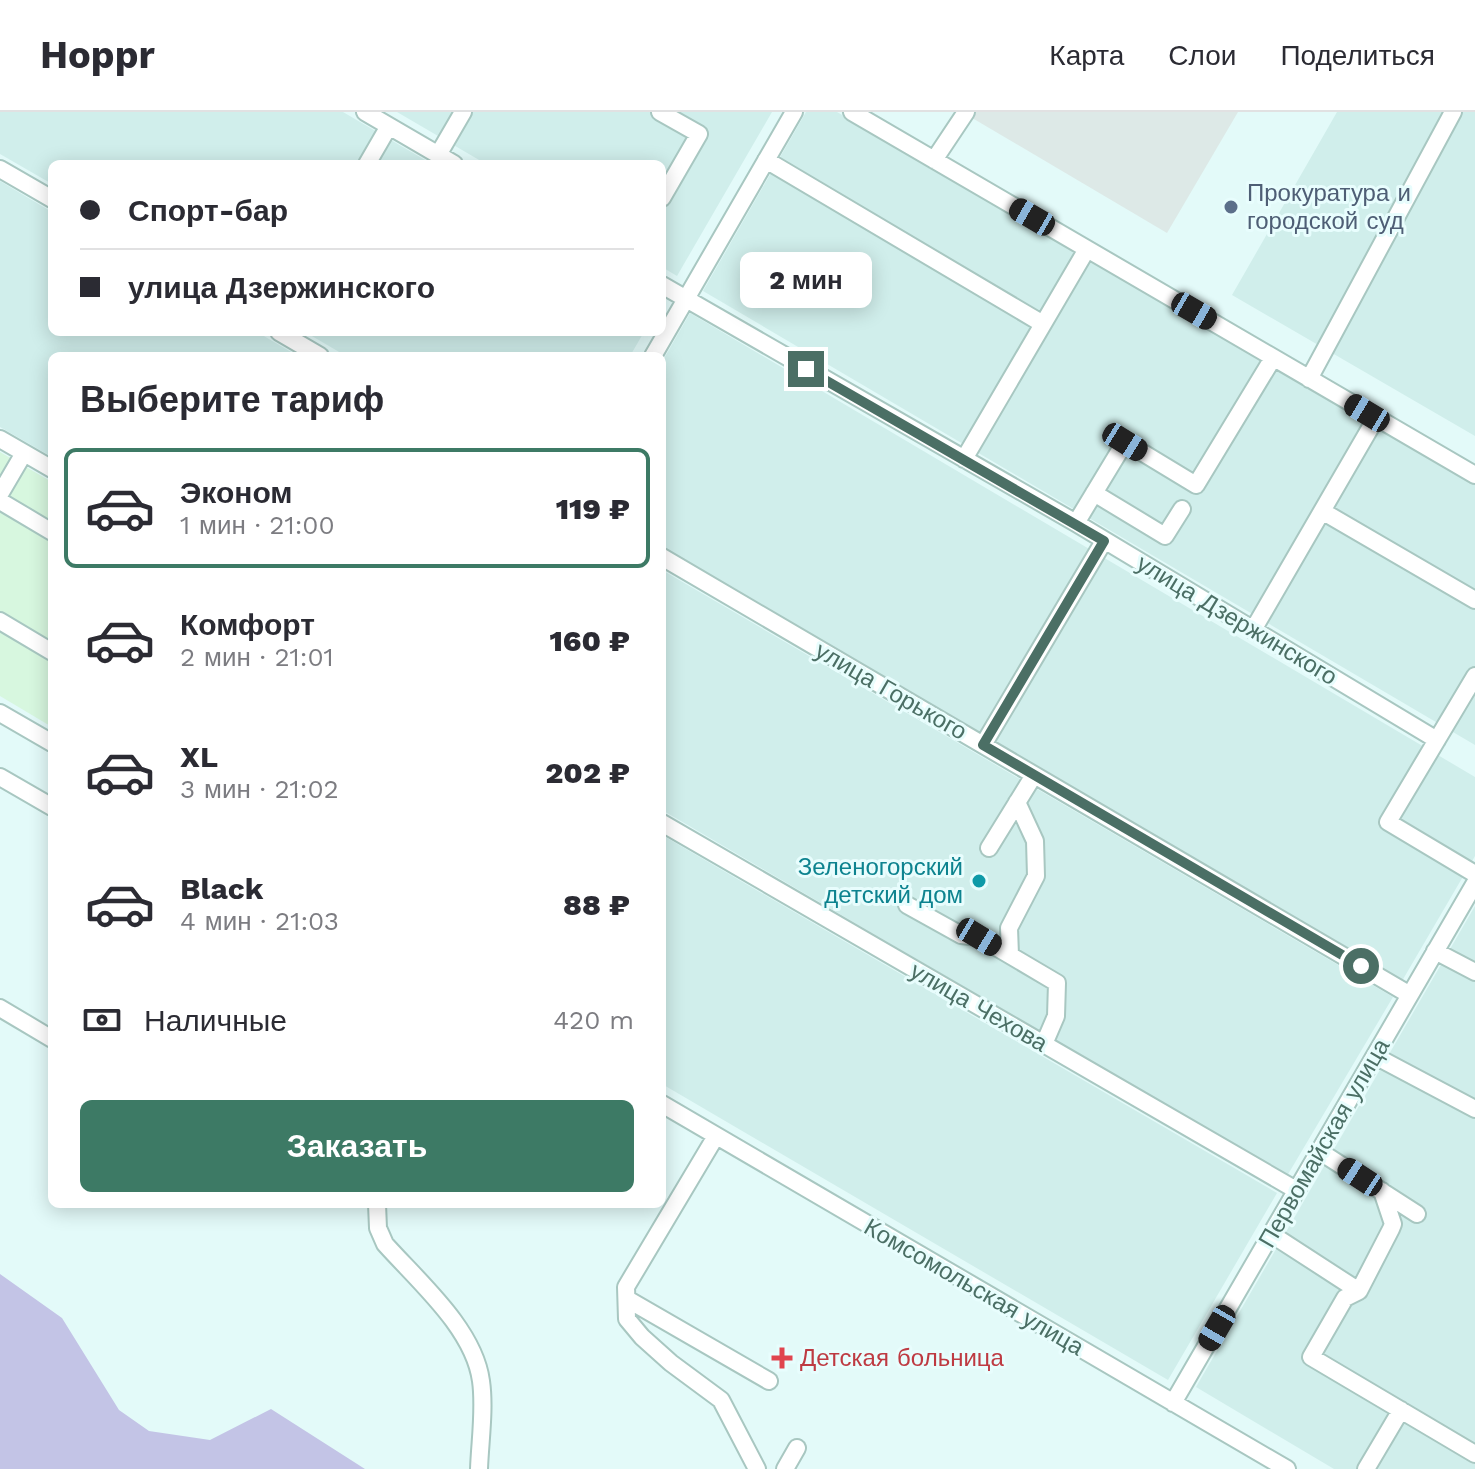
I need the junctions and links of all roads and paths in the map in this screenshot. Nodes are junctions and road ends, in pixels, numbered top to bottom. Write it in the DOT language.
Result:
graph roads {
  1 [pos="365,112"];
  2 [pos="463,112"];
  3 [pos="660,112"];
  4 [pos="794,112"];
  5 [pos="852,112"];
  6 [pos="966,112"];
  7 [pos="1453,112"];
  8 [pos="389,126"];
  9 [pos="438,155"];
  10 [pos="369,160"];
  11 [pos="447,160"];
  12 [pos="766,160"];
  13 [pos="934,160"];
  14 [pos="0,169"];
  15 [pos="666,191"];
  16 [pos="48,197"];
  17 [pos="1087,249"];
  18 [pos="666,287"];
  19 [pos="686,299"];
  20 [pos="1043,324"];
  21 [pos="666,334"];
  22 [pos="286,336"];
  23 [pos="313,352"];
  24 [pos="1273,358"];
  25 [pos="1309,379"];
  26 [pos="1376,418"];
  27 [pos="0,439"];
  28 [pos="24,453"];
  29 [pos="964,459"];
  30 [pos="48,467"];
  31 [pos="1475,475"];
  32 [pos="1094,493"];
  33 [pos="0,494"];
  34 [pos="0,501"];
  35 [pos="1182,509"];
  36 [pos="1322,511"];
  37 [pos="1076,523"];
  38 [pos="48,530"];
  39 [pos="1104,541"];
  40 [pos="666,559"];
  41 [pos="1475,600"];
  42 [pos="0,621"];
  43 [pos="1253,630"];
  44 [pos="48,650"];
  45 [pos="1475,676"];
  46 [pos="0,713"];
  47 [pos="1437,740"];
  48 [pos="48,741"];
  49 [pos="983,745"];
  50 [pos="1034,775"];
  51 [pos="0,777"];
  52 [pos="1017,802"];
  53 [pos="48,805"];
  54 [pos="666,825"];
  55 [pos="989,848"];
  56 [pos="1475,874"];
  57 [pos="1475,883"];
  58 [pos="907,905"];
  59 [pos="1435,951"];
  60 [pos="1010,955"];
  61 [pos="1475,972"];
  62 [pos="1410,995"];
  63 [pos="0,1008"];
  64 [pos="48,1037"];
  65 [pos="1044,1044"];
  66 [pos="1375,1056"];
  67 [pos="1473,1103"];
  68 [pos="666,1106"];
  69 [pos="716,1136"];
  70 [pos="1319,1151"];
  71 [pos="1296,1190"];
  72 [pos="1382,1191"];
  73 [pos="377,1208"];
  74 [pos="1417,1214"];
  75 [pos="1271,1234"];
  76 [pos="1359,1291"];
  77 [pos="627,1299"];
  78 [pos="769,1381"];
  79 [pos="1173,1403"];
  80 [pos="1401,1410"];
  81 [pos="797,1448"];
  82 [pos="1475,1454"];
  83 [pos="479,1469"];
  84 [pos="757,1469"];
  85 [pos="785,1469"];
  86 [pos="1287,1469"];
  87 [pos="1366,1469"];
  1 -- 8 [label="street"];
  2 -- 9 [label="street"];
  3 -- 15 [label="street"];
  4 -- 12 [label="street"];
  5 -- 13 [label="street"];
  6 -- 13 [label="street"];
  7 -- 25 [label="street"];
  8 -- 9 [label="street"];
  8 -- 10 [label="street"];
  9 -- 11 [label="street"];
  12 -- 19 [label="street"];
  12 -- 20 [label="street"];
  13 -- 17 [label="street"];
  14 -- 16 [label="street"];
  17 -- 20 [label="street"];
  17 -- 24 [label="street"];
  18 -- 19 [label="street, улица Дзержинского"];
  19 -- 21 [label="street"];
  19 -- 29 [label="street, улица Дзержинского"];
  20 -- 29 [label="street"];
  22 -- 23 [label="street"];
  24 -- 25 [label="street"];
  24 -- 32 [label="street"];
  25 -- 26 [label="street"];
  26 -- 31 [label="street"];
  26 -- 36 [label="street"];
  27 -- 28 [label="street"];
  28 -- 30 [label="street"];
  28 -- 33 [label="street"];
  29 -- 37 [label="street, улица Дзержинского"];
  32 -- 35 [label="street"];
  32 -- 37 [label="street"];
  34 -- 38 [label="street"];
  36 -- 41 [label="street"];
  36 -- 43 [label="street"];
  37 -- 39 [label="street, улица Дзержинского"];
  39 -- 43 [label="street, улица Дзержинского"];
  39 -- 49 [label="street"];
  40 -- 49 [label="street, улица Горького"];
  42 -- 44 [label="street"];
  43 -- 47 [label="street, улица Дзержинского"];
  45 -- 47 [label="street"];
  46 -- 48 [label="street"];
  47 -- 56 [label="street"];
  49 -- 50 [label="street, улица Горького"];
  50 -- 52 [label="street"];
  50 -- 62 [label="street, улица Горького"];
  51 -- 53 [label="street"];
  52 -- 55 [label="street"];
  52 -- 60 [label="street"];
  54 -- 65 [label="street, улица Чехова"];
  57 -- 59 [label="street, Первомайская улица"];
  58 -- 60 [label="street"];
  59 -- 61 [label="street"];
  59 -- 62 [label="street, Первомайская улица"];
  60 -- 65 [label="street"];
  62 -- 66 [label="street, Первомайская улица"];
  63 -- 64 [label="street"];
  65 -- 71 [label="street, улица Чехова"];
  66 -- 67 [label="street"];
  66 -- 70 [label="street, Первомайская улица"];
  68 -- 69 [label="street, Комсомольская улица"];
  69 -- 77 [label="street"];
  69 -- 79 [label="street, Комсомольская улица"];
  70 -- 71 [label="street, Первомайская улица"];
  70 -- 72 [label="street"];
  71 -- 75 [label="street, Первомайская улица"];
  72 -- 74 [label="street"];
  72 -- 76 [label="street"];
  73 -- 83 [label="street"];
  75 -- 76 [label="street"];
  75 -- 79 [label="street, Первомайская улица"];
  76 -- 80 [label="street"];
  77 -- 78 [label="street"];
  77 -- 84 [label="street"];
  79 -- 86 [label="street, Комсомольская улица"];
  80 -- 82 [label="street"];
  80 -- 87 [label="street"];
  81 -- 85 [label="street"];
}
